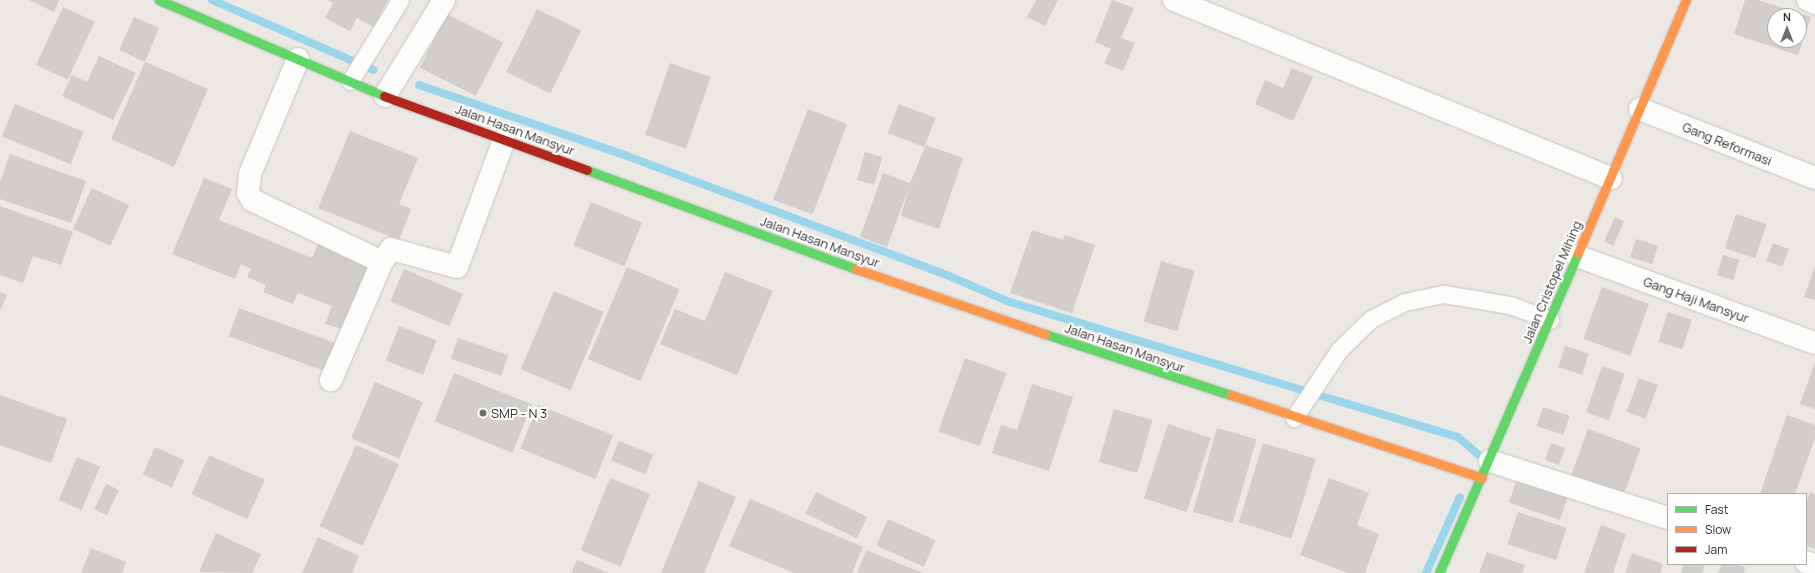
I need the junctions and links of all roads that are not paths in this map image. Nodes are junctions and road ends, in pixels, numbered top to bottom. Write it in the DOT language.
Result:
graph roads {
  1 [pos="159,0"];
  2 [pos="400,0"];
  3 [pos="444,0"];
  4 [pos="1174,0"];
  5 [pos="1686,0"];
  6 [pos="1808,0"];
  7 [pos="1815,3"];
  8 [pos="298,59"];
  9 [pos="350,81"];
  10 [pos="385,96"];
  11 [pos="1640,109"];
  12 [pos="504,140"];
  13 [pos="1611,178"];
  14 [pos="1815,178"];
  15 [pos="1577,256"];
  16 [pos="382,262"];
  17 [pos="1550,320"];
  18 [pos="1815,343"];
  19 [pos="331,380"];
  20 [pos="1294,418"];
  21 [pos="1486,470"];
  22 [pos="1667,518"];
  23 [pos="1438,573"];
  1 -- 8 [label="street, Jalan Hasan Mansyur"];
  2 -- 9 [label="lane"];
  3 -- 10 [label="street"];
  4 -- 13 [label="street"];
  5 -- 11 [label="street, Jalan Cristopel Mihing"];
  6 -- 7 [label="street"];
  8 -- 9 [label="street, Jalan Hasan Mansyur"];
  8 -- 16 [label="street"];
  9 -- 10 [label="street, Jalan Hasan Mansyur"];
  10 -- 12 [label="street, Jalan Hasan Mansyur"];
  11 -- 13 [label="street, Jalan Cristopel Mihing"];
  11 -- 14 [label="street, Gang Reformasi"];
  12 -- 16 [label="street"];
  12 -- 20 [label="street, Jalan Hasan Mansyur"];
  13 -- 15 [label="street, Jalan Cristopel Mihing"];
  15 -- 17 [label="street, Jalan Cristopel Mihing"];
  15 -- 18 [label="street, Gang Haji Mansyur"];
  16 -- 19 [label="street"];
  17 -- 20 [label="lane"];
  17 -- 21 [label="street, Jalan Cristopel Mihing"];
  20 -- 21 [label="street, Jalan Hasan Mansyur"];
  21 -- 22 [label="street"];
  21 -- 23 [label="street, Jalan Cristopel Mihing"];
}
